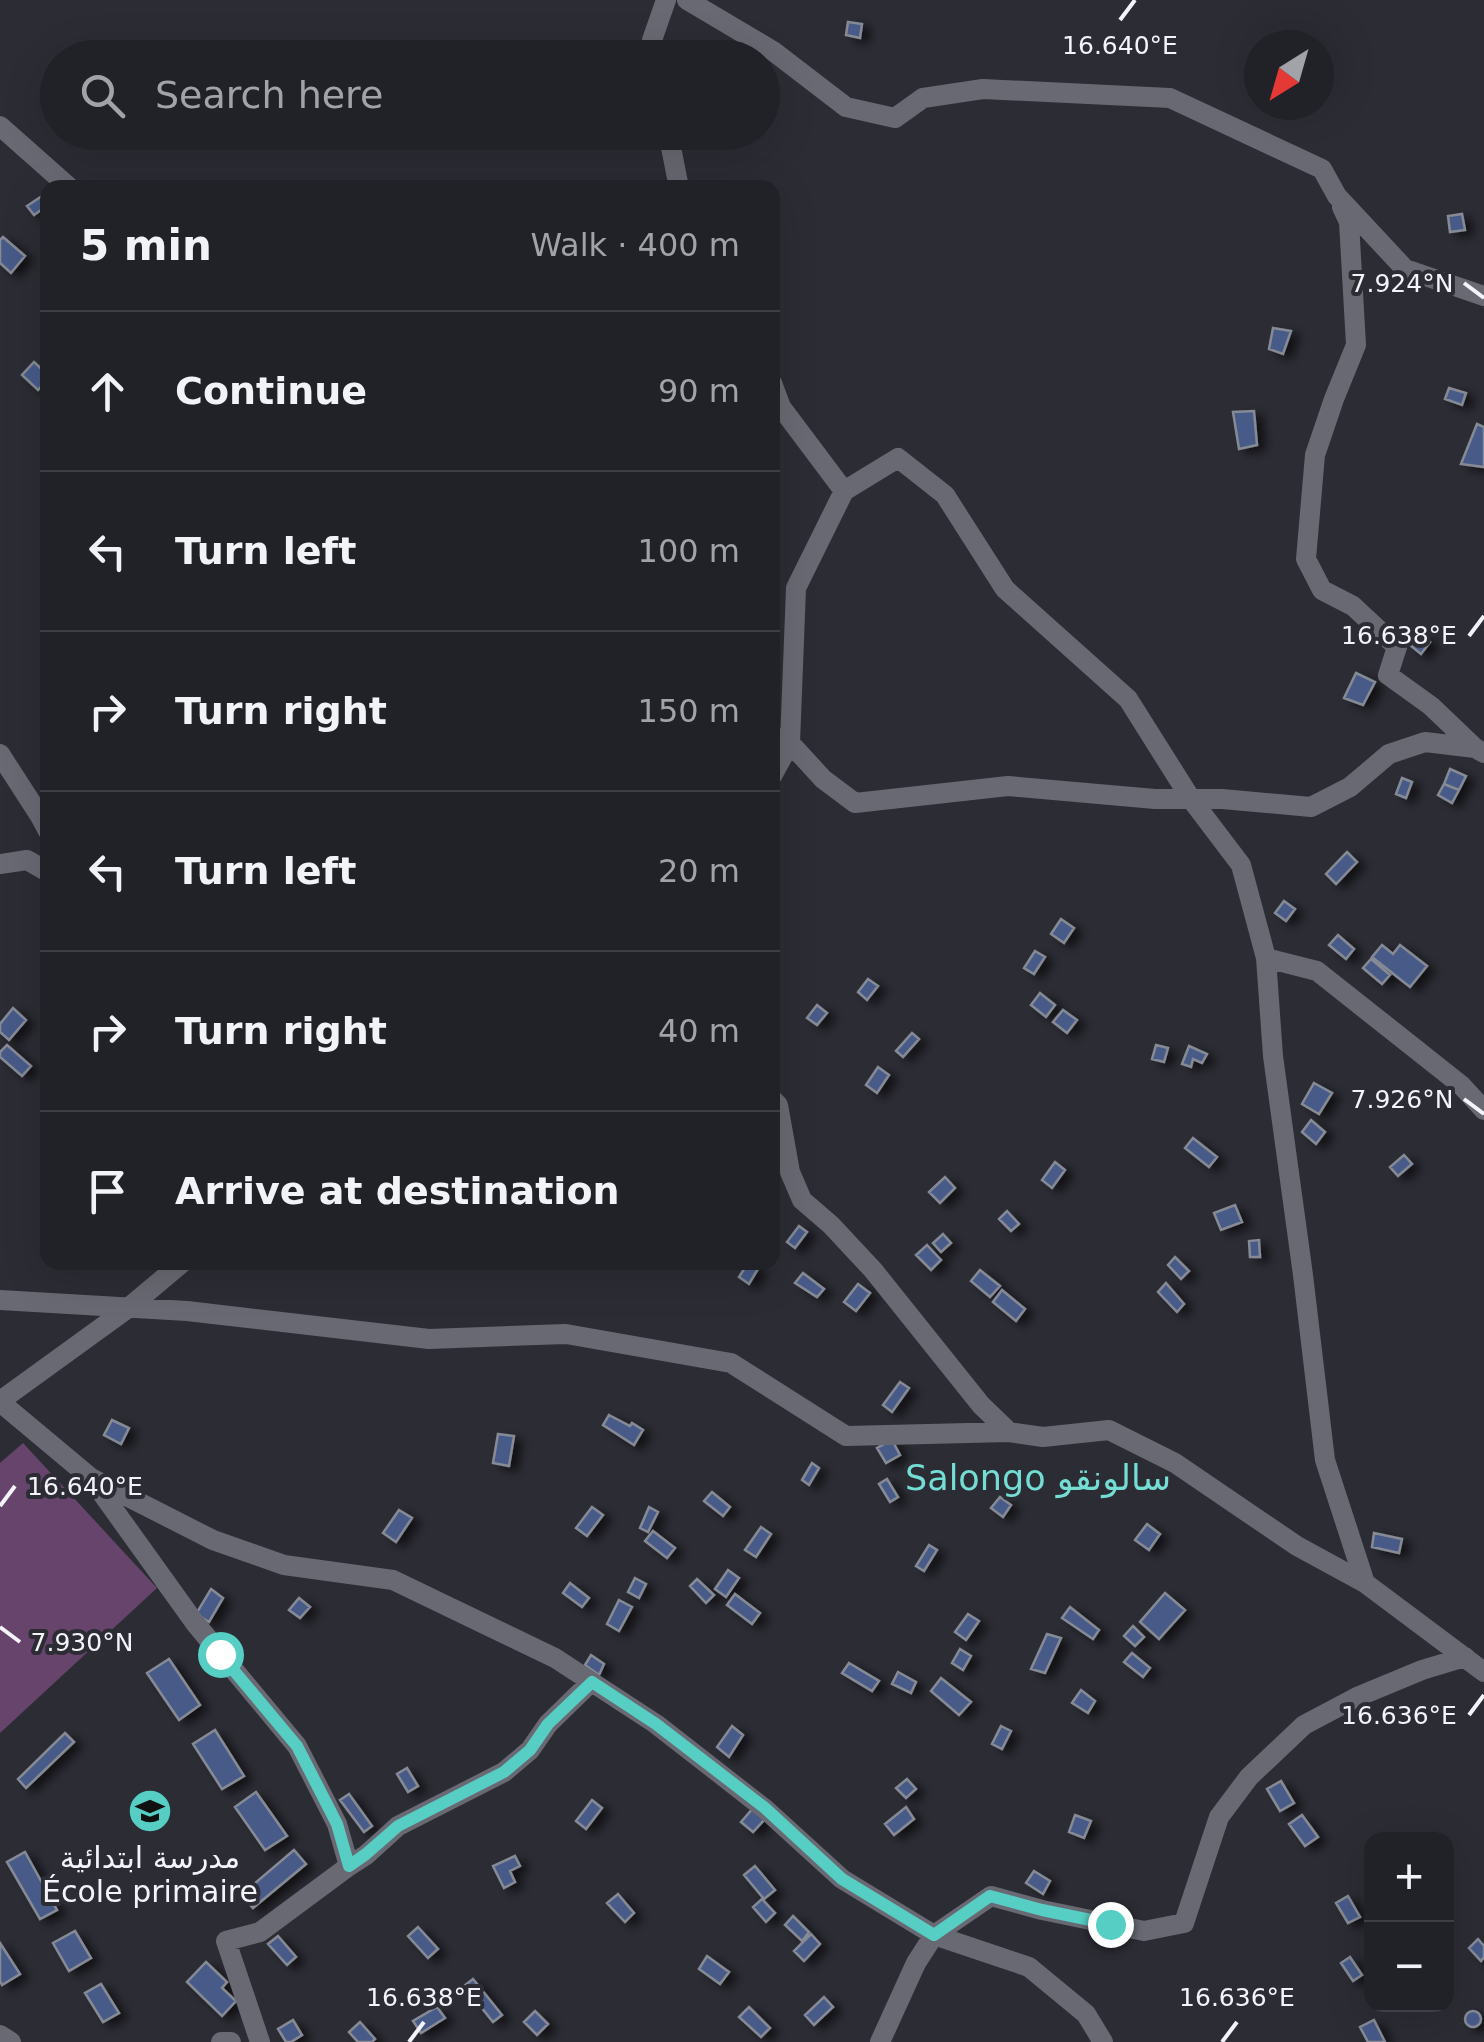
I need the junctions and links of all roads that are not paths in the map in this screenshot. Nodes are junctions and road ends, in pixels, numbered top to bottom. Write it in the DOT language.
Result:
graph roads {
  1 [pos="666,0"];
  2 [pos="687,0"];
  3 [pos="652,40"];
  4 [pos="754,40"];
  5 [pos="780,56"];
  6 [pos="0,126"];
  7 [pos="671,150"];
  8 [pos="61,180"];
  9 [pos="677,180"];
  10 [pos="1336,196"];
  11 [pos="1484,296"];
  12 [pos="780,405"];
  13 [pos="844,491"];
  14 [pos="781,740"];
  15 [pos="1480,750"];
  16 [pos="0,754"];
  17 [pos="1190,799"];
  18 [pos="40,816"];
  19 [pos="0,864"];
  20 [pos="40,867"];
  21 [pos="1266,958"];
  22 [pos="1484,1110"];
  23 [pos="780,1116"];
  24 [pos="173,1270"];
  25 [pos="0,1300"];
  26 [pos="126,1309"];
  27 [pos="0,1402"];
  28 [pos="1009,1432"];
  29 [pos="91,1478"];
  30 [pos="1366,1584"];
  31 [pos="1465,1657"];
  32 [pos="1484,1672"];
  33 [pos="592,1682"];
  34 [pos="349,1866"];
  35 [pos="934,1935"];
  36 [pos="0,2035"];
  37 [pos="11,2042"];
  38 [pos="221,2042"];
  39 [pos="231,2042"];
  40 [pos="260,2042"];
  41 [pos="880,2042"];
  42 [pos="1103,2042"];
  1 -- 3 [label="street"];
  2 -- 4 [label="street"];
  5 -- 10 [label="street"];
  6 -- 8 [label="street"];
  7 -- 9 [label="street"];
  10 -- 11 [label="street"];
  10 -- 15 [label="street"];
  12 -- 13 [label="street"];
  13 -- 14 [label="street"];
  13 -- 17 [label="street"];
  14 -- 17 [label="street"];
  15 -- 17 [label="street"];
  16 -- 18 [label="street"];
  17 -- 21 [label="street"];
  19 -- 20 [label="street"];
  21 -- 22 [label="street"];
  21 -- 30 [label="street"];
  23 -- 28 [label="street"];
  24 -- 26 [label="street"];
  25 -- 26 [label="street"];
  26 -- 27 [label="street"];
  26 -- 28 [label="street"];
  27 -- 29 [label="street"];
  28 -- 30 [label="street"];
  29 -- 33 [label="street"];
  29 -- 34 [label="street"];
  30 -- 31 [label="street"];
  31 -- 32 [label="street"];
  31 -- 35 [label="street"];
  33 -- 34 [label="street"];
  33 -- 35 [label="street"];
  34 -- 40 [label="street"];
  35 -- 41 [label="street"];
  35 -- 42 [label="street"];
  36 -- 37 [label="street"];
  38 -- 39 [label="street"];
}
